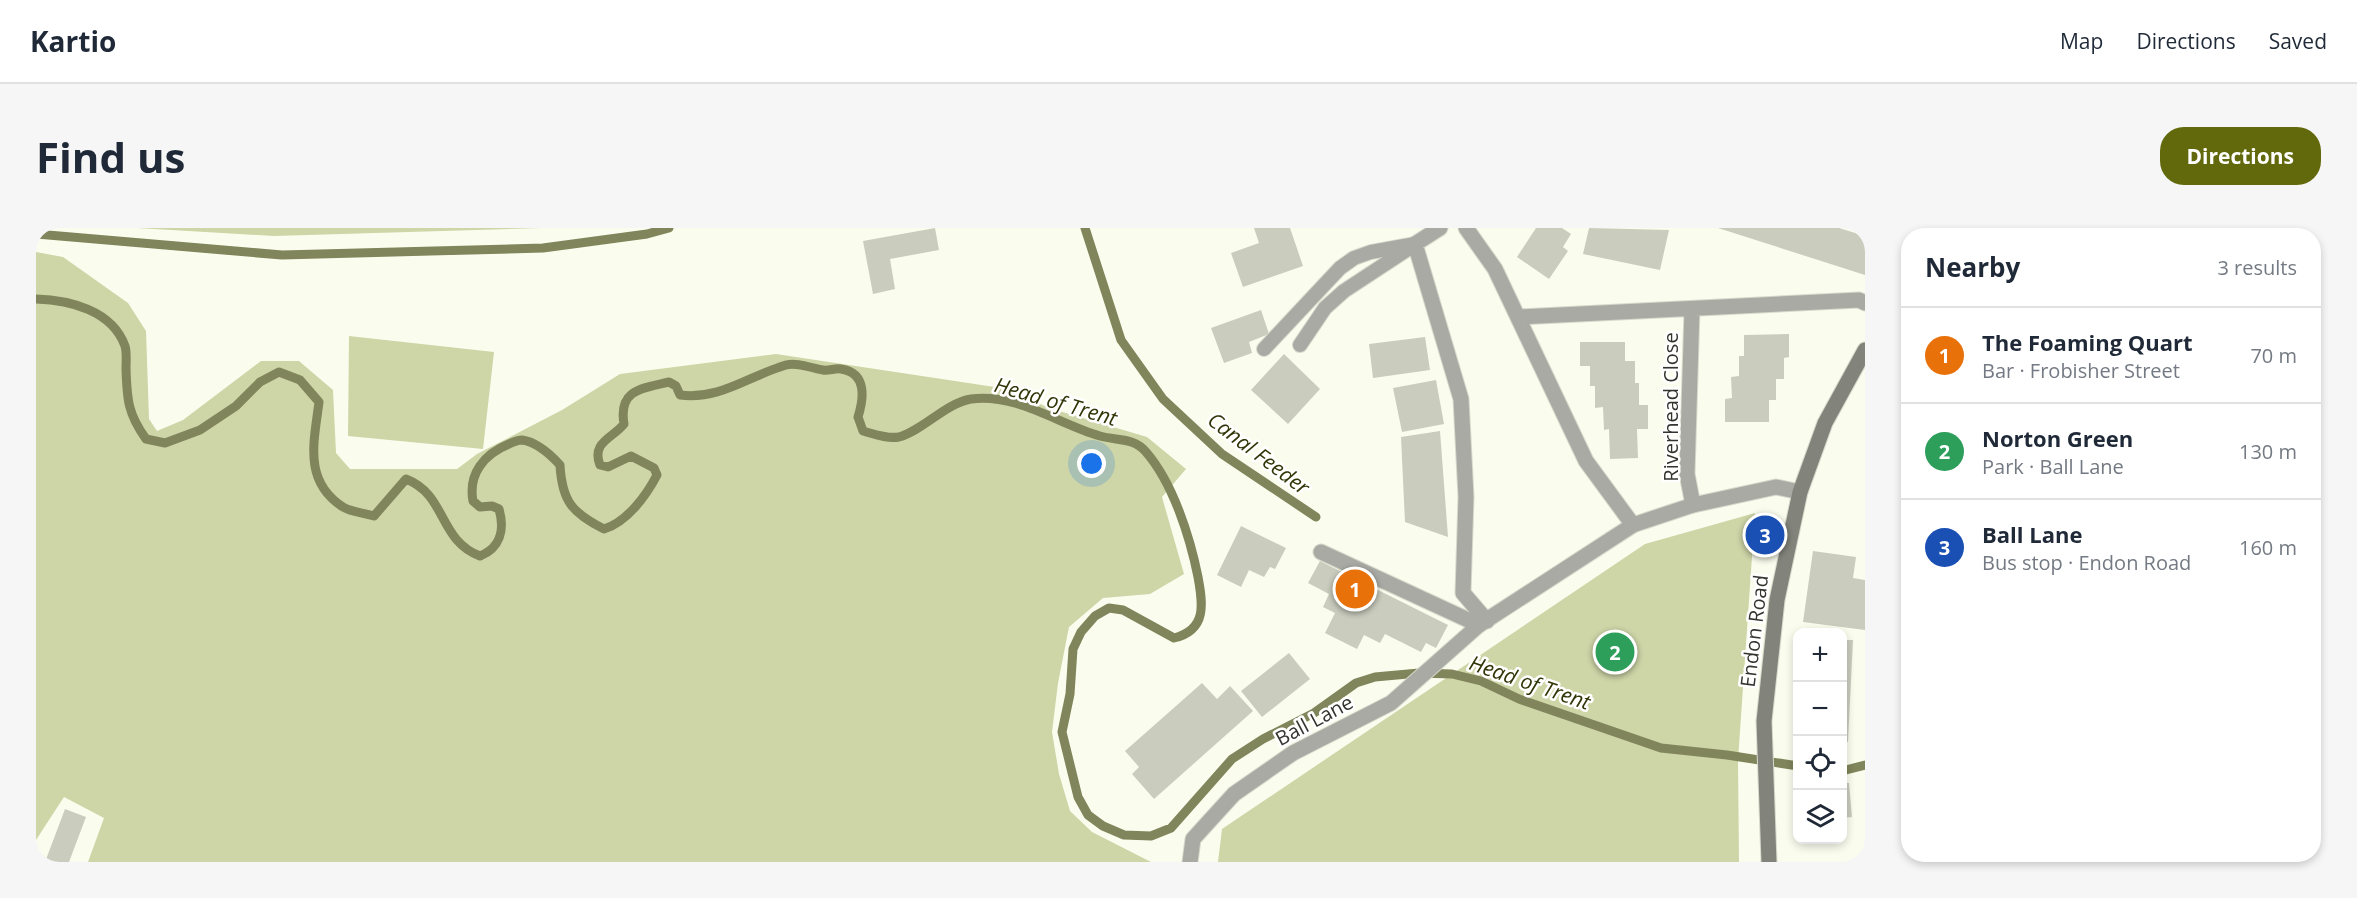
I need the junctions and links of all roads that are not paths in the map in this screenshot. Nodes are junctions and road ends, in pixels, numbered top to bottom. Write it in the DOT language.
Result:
graph roads {
  1 [pos="1440,228"];
  2 [pos="1466,228"];
  3 [pos="1415,244"];
  4 [pos="1865,303"];
  5 [pos="1692,309"];
  6 [pos="1518,317"];
  7 [pos="1300,345"];
  8 [pos="1264,349"];
  9 [pos="1865,350"];
  10 [pos="1800,492"];
  11 [pos="1693,505"];
  12 [pos="1633,525"];
  13 [pos="1321,552"];
  14 [pos="1483,623"];
  15 [pos="1190,862"];
  16 [pos="1769,862"];
  1 -- 3 [label="street"];
  2 -- 6 [label="street"];
  3 -- 7 [label="lane"];
  3 -- 8 [label="lane"];
  3 -- 14 [label="street"];
  4 -- 5 [label="street, Riverhead Close"];
  5 -- 6 [label="street, Riverhead Close"];
  5 -- 11 [label="street, Riverhead Close"];
  6 -- 12 [label="street"];
  9 -- 10 [label="main road, Endon Road"];
  10 -- 11 [label="street, Ball Lane"];
  10 -- 16 [label="main road, Endon Road"];
  11 -- 12 [label="street, Ball Lane"];
  12 -- 14 [label="street, Ball Lane"];
  13 -- 14 [label="street"];
  14 -- 15 [label="street, Ball Lane"];
}
